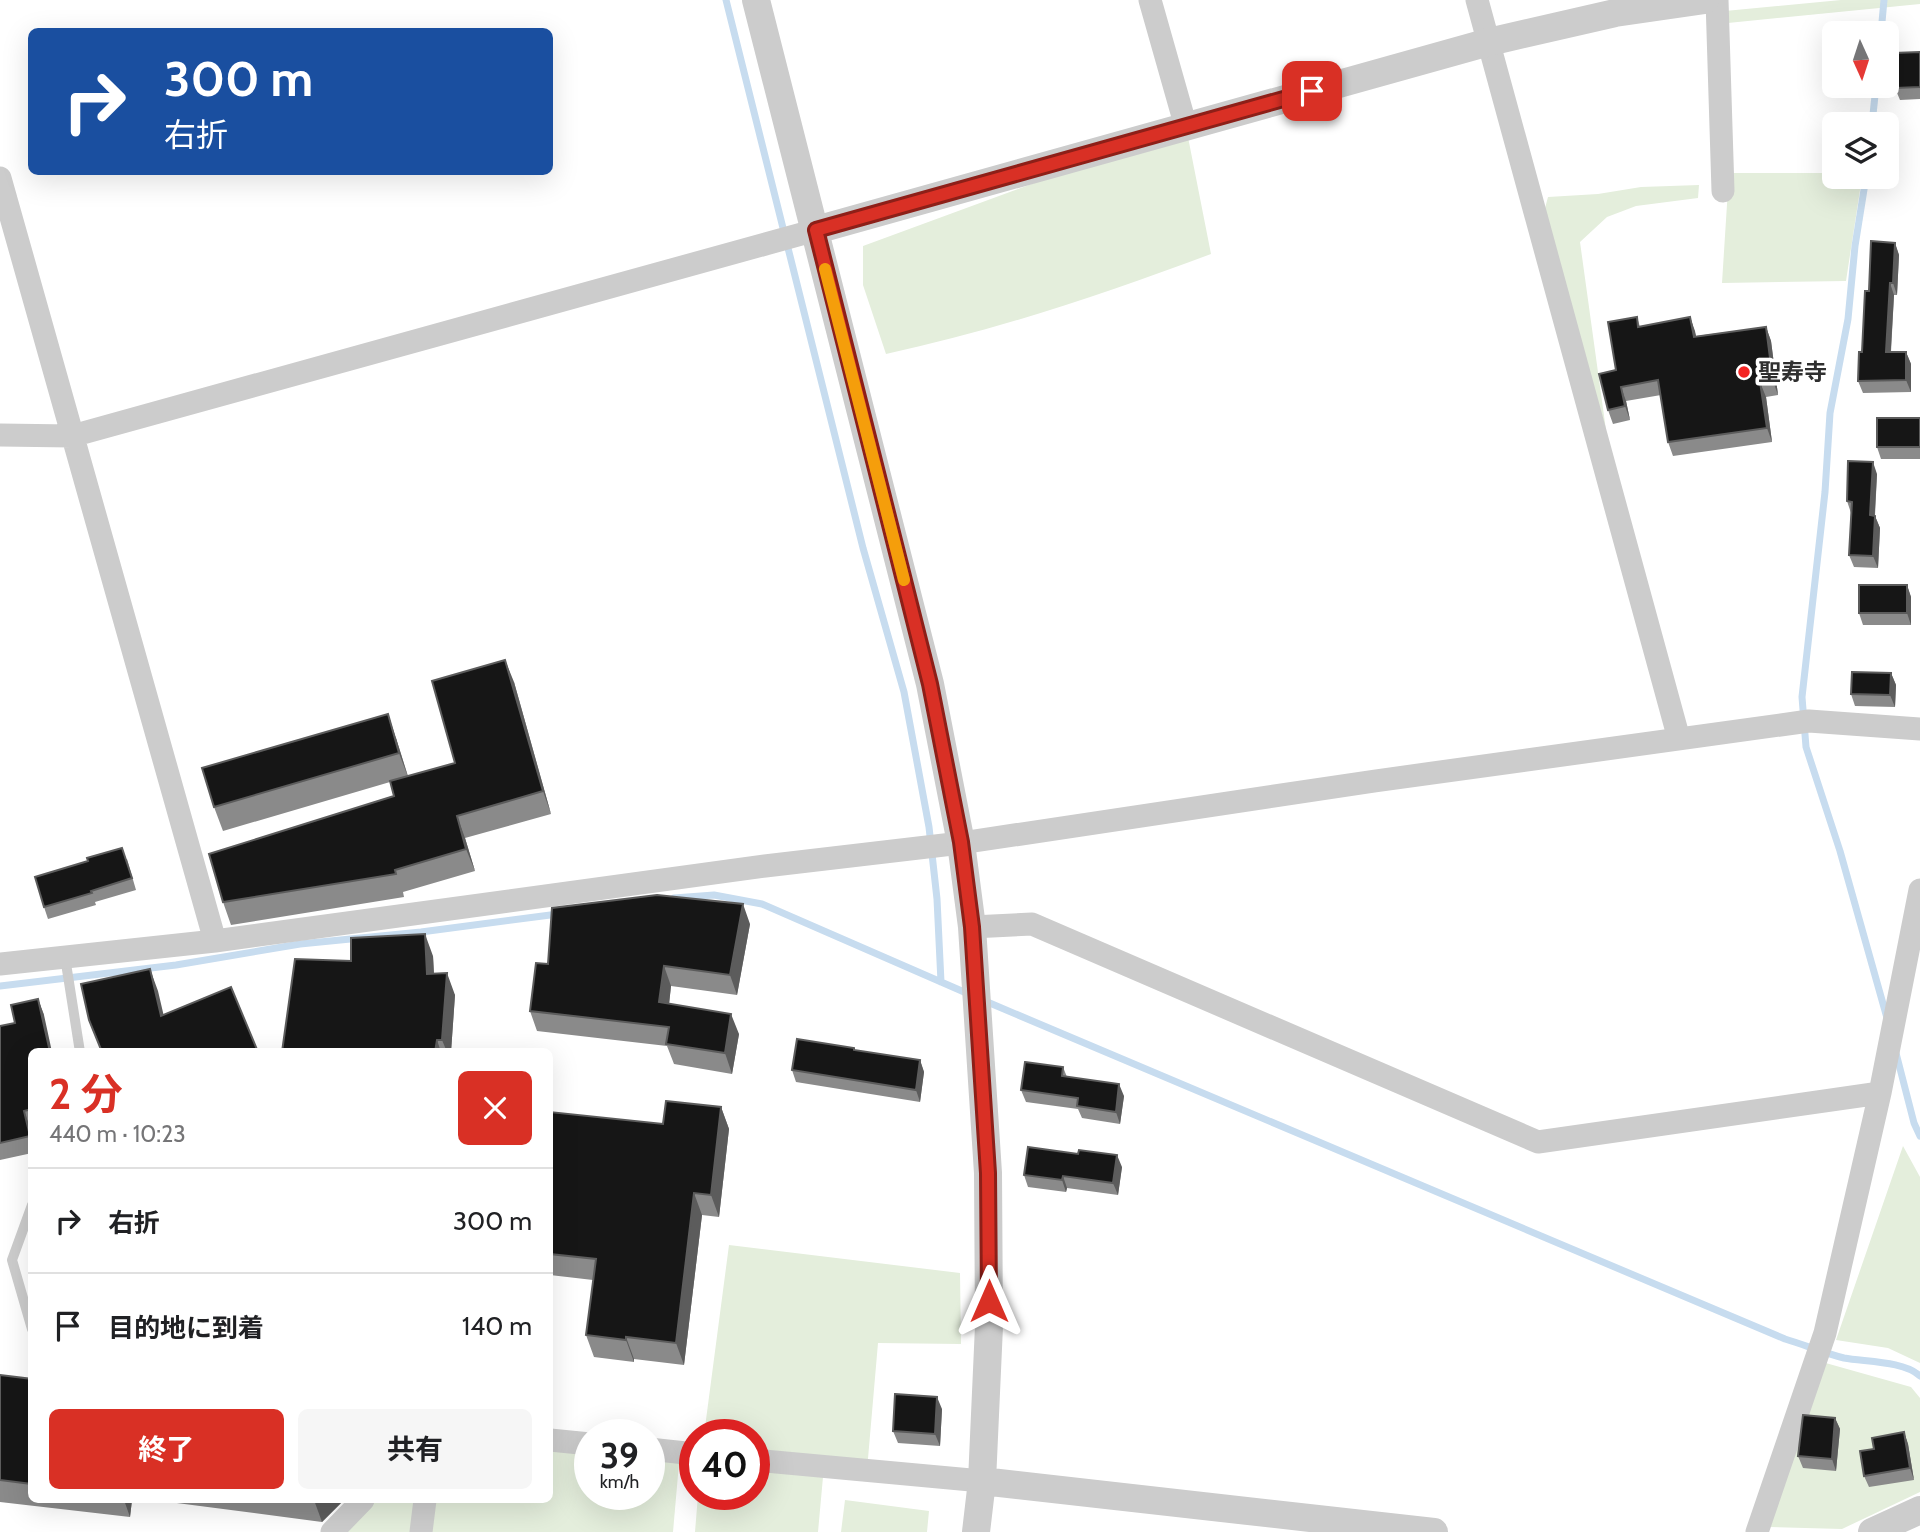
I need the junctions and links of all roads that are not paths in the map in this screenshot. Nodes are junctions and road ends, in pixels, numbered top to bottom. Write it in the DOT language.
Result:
graph roads {
  1 [pos="756,0"];
  2 [pos="1150,0"];
  3 [pos="1477,0"];
  4 [pos="1705,0"];
  5 [pos="1717,0"];
  6 [pos="1489,42"];
  7 [pos="1186,127"];
  8 [pos="0,178"];
  9 [pos="1723,191"];
  10 [pos="816,230"];
  11 [pos="0,435"];
  12 [pos="72,436"];
  13 [pos="1920,729"];
  14 [pos="1679,739"];
  15 [pos="961,842"];
  16 [pos="1920,890"];
  17 [pos="972,927"];
  18 [pos="215,941"];
  19 [pos="65,957"];
  20 [pos="0,964"];
  21 [pos="79,1048"];
  22 [pos="1880,1093"];
  23 [pos="28,1216"];
  24 [pos="28,1315"];
  25 [pos="553,1440"];
  26 [pos="574,1442"];
  27 [pos="770,1461"];
  28 [pos="982,1481"];
  29 [pos="360,1503"];
  30 [pos="425,1503"];
  31 [pos="1920,1510"];
  32 [pos="332,1532"];
  33 [pos="421,1532"];
  34 [pos="976,1532"];
  35 [pos="1434,1532"];
  36 [pos="1757,1532"];
  37 [pos="1872,1532"];
  1 -- 10 [label="street"];
  2 -- 7 [label="street"];
  3 -- 6 [label="street"];
  4 -- 6 [label="street"];
  5 -- 9 [label="street"];
  6 -- 7 [label="street"];
  6 -- 14 [label="street"];
  7 -- 10 [label="street"];
  8 -- 12 [label="street"];
  10 -- 12 [label="street"];
  10 -- 15 [label="street"];
  11 -- 12 [label="street"];
  12 -- 18 [label="street"];
  13 -- 14 [label="street"];
  14 -- 15 [label="street"];
  15 -- 17 [label="street"];
  15 -- 18 [label="street"];
  16 -- 22 [label="street"];
  17 -- 22 [label="street"];
  17 -- 28 [label="street"];
  18 -- 19 [label="street"];
  19 -- 20 [label="street"];
  19 -- 21 [label="lane"];
  22 -- 36 [label="street"];
  23 -- 24 [label="lane"];
  25 -- 26 [label="street"];
  27 -- 28 [label="street"];
  28 -- 34 [label="street"];
  28 -- 35 [label="street"];
  29 -- 32 [label="street"];
  30 -- 33 [label="street"];
  31 -- 37 [label="street"];
}
